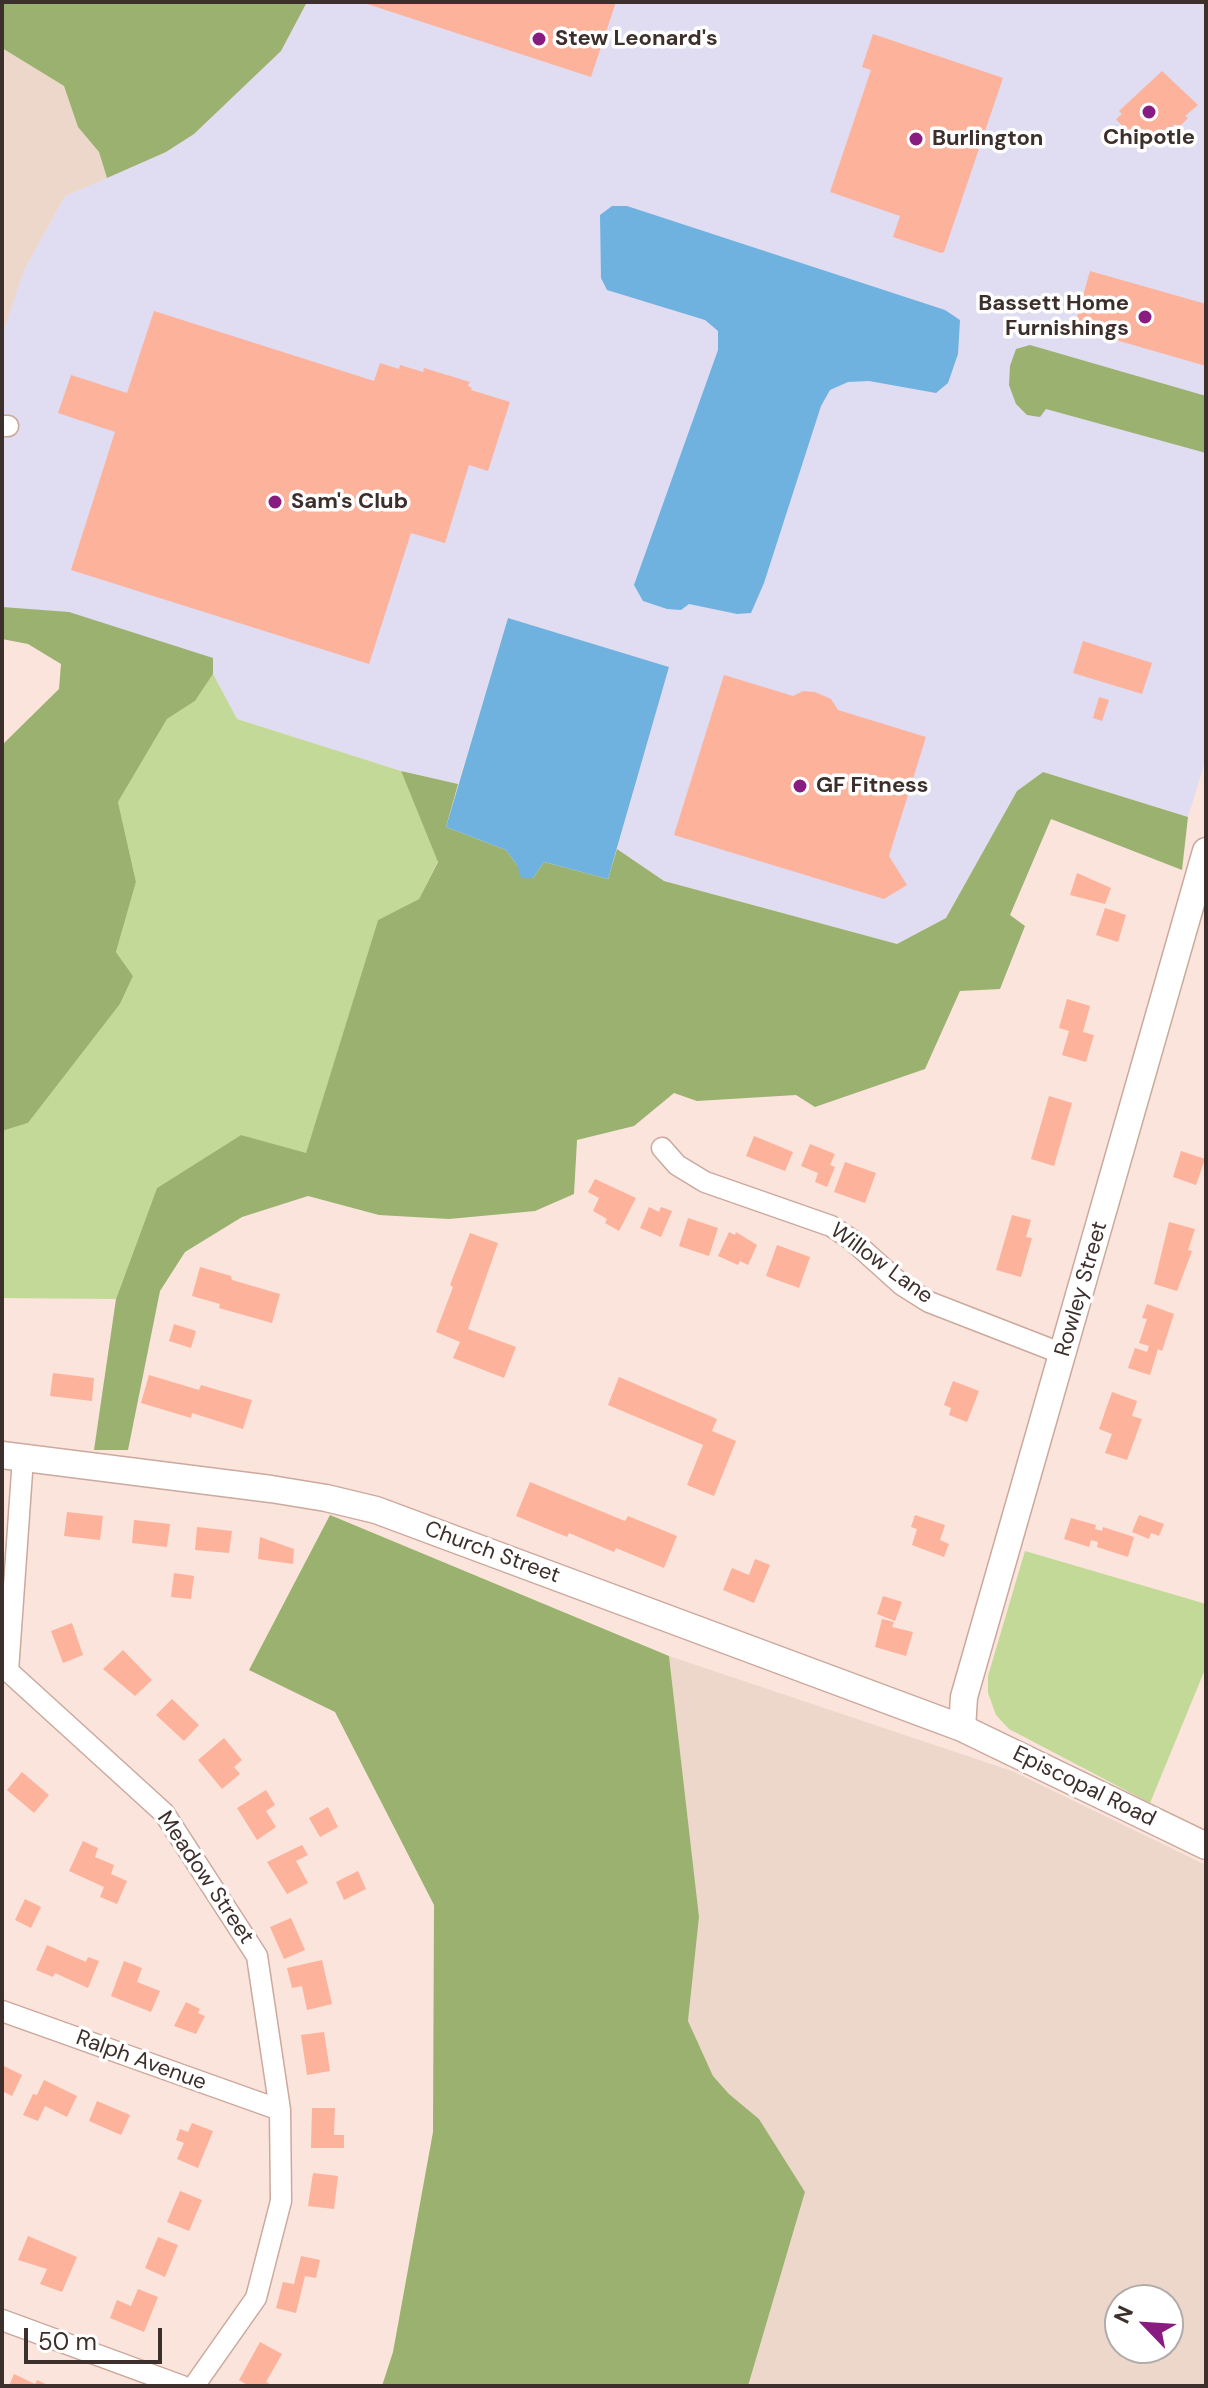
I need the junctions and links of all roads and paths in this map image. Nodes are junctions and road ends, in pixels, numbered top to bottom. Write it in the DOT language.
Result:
graph roads {
  1 [pos="1206,851"];
  2 [pos="662,1148"];
  3 [pos="1063,1354"];
  4 [pos="12,1456"];
  5 [pos="962,1728"];
  6 [pos="1206,1846"];
  7 [pos="2,2011"];
  8 [pos="280,2110"];
  9 [pos="2,2320"];
  10 [pos="182,2386"];
  11 [pos="194,2386"];
  1 -- 3 [label="street, Rowley Street"];
  2 -- 3 [label="street, Willow Lane"];
  3 -- 5 [label="street, Rowley Street"];
  4 -- 5 [label="street, Church Street"];
  4 -- 8 [label="street, Meadow Street"];
  5 -- 6 [label="street, Episcopal Road"];
  7 -- 8 [label="street, Ralph Avenue"];
  8 -- 11 [label="street, Meadow Street"];
  9 -- 10 [label="street"];
}
